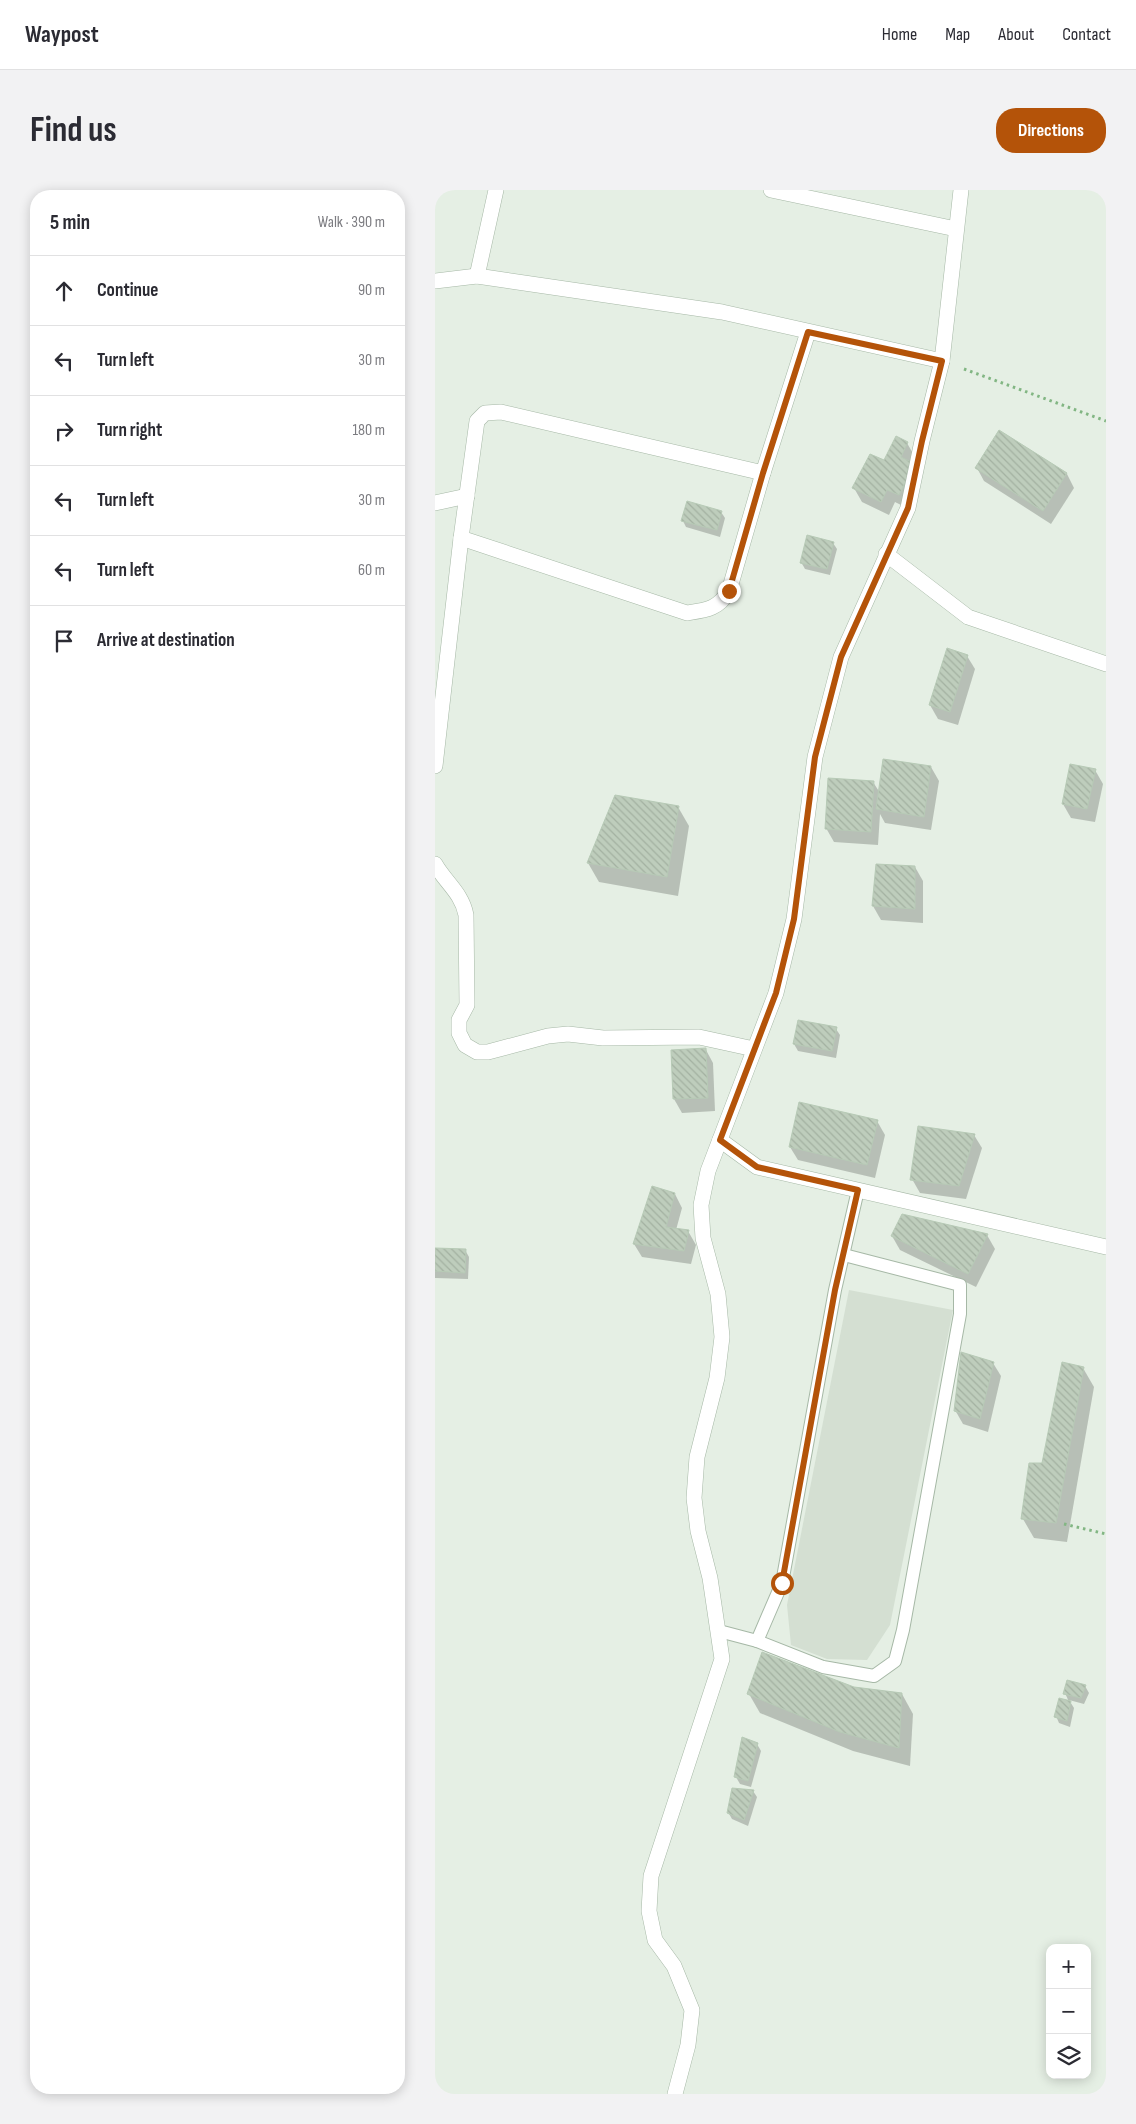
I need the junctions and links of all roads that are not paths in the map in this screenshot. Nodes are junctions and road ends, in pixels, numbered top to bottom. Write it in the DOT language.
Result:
graph roads {
  1 [pos="496,190"];
  2 [pos="771,190"];
  3 [pos="961,190"];
  4 [pos="955,229"];
  5 [pos="477,276"];
  6 [pos="435,282"];
  7 [pos="808,332"];
  8 [pos="942,361"];
  9 [pos="763,473"];
  10 [pos="467,496"];
  11 [pos="435,503"];
  12 [pos="461,538"];
  13 [pos="886,554"];
  14 [pos="1106,664"];
  15 [pos="435,766"];
  16 [pos="435,864"];
  17 [pos="754,1049"];
  18 [pos="720,1140"];
  19 [pos="858,1190"];
  20 [pos="1106,1246"];
  21 [pos="844,1255"];
  22 [pos="719,1631"];
  23 [pos="757,1642"];
  24 [pos="675,2094"];
  1 -- 5 [label="street"];
  2 -- 4 [label="street"];
  3 -- 4 [label="street"];
  4 -- 8 [label="street"];
  5 -- 6 [label="street"];
  5 -- 7 [label="street"];
  7 -- 8 [label="street"];
  7 -- 9 [label="street"];
  8 -- 13 [label="street"];
  9 -- 10 [label="street"];
  9 -- 12 [label="street"];
  10 -- 11 [label="street"];
  10 -- 12 [label="street"];
  12 -- 15 [label="street"];
  13 -- 14 [label="street"];
  13 -- 17 [label="street"];
  16 -- 17 [label="street"];
  17 -- 18 [label="street"];
  18 -- 19 [label="street"];
  18 -- 22 [label="street"];
  19 -- 20 [label="street"];
  19 -- 21 [label="lane"];
  21 -- 23 [label="lane"];
  21 -- 23 [label="lane"];
  22 -- 23 [label="lane"];
  22 -- 24 [label="street"];
}
